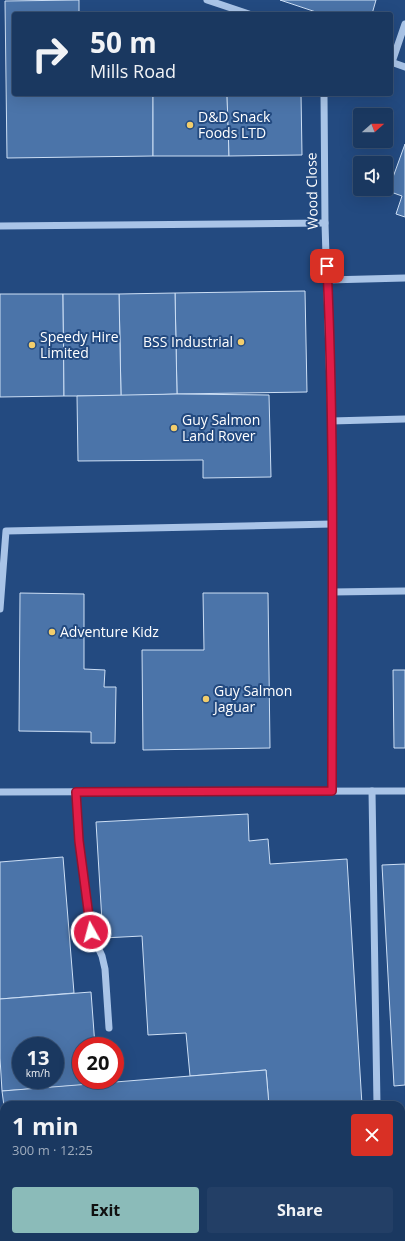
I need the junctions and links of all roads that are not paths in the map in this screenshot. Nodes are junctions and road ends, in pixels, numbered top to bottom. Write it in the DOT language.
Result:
graph roads {
  1 [pos="207,0"];
  2 [pos="243,12"];
  3 [pos="405,24"];
  4 [pos="393,59"];
  5 [pos="393,62"];
  6 [pos="405,67"];
  7 [pos="324,96"];
  8 [pos="325,223"];
  9 [pos="0,226"];
  10 [pos="405,278"];
  11 [pos="327,280"];
  12 [pos="405,419"];
  13 [pos="331,421"];
  14 [pos="332,524"];
  15 [pos="405,591"];
  16 [pos="332,592"];
  17 [pos="0,609"];
  18 [pos="332,791"];
  19 [pos="372,791"];
  20 [pos="405,791"];
  21 [pos="0,792"];
  22 [pos="76,792"];
  23 [pos="109,1028"];
  24 [pos="377,1101"];
  1 -- 2 [label="street"];
  3 -- 4 [label="street"];
  5 -- 6 [label="street"];
  7 -- 8 [label="street, Wood Close"];
  8 -- 9 [label="street"];
  8 -- 11 [label="street, Wood Close"];
  10 -- 11 [label="street"];
  11 -- 13 [label="street, Wood Close"];
  12 -- 13 [label="street"];
  13 -- 14 [label="street, Wood Close"];
  14 -- 16 [label="street, Wood Close"];
  14 -- 17 [label="street"];
  15 -- 16 [label="street"];
  16 -- 18 [label="street, Wood Close"];
  18 -- 19 [label="street"];
  18 -- 22 [label="street"];
  19 -- 20 [label="street"];
  19 -- 24 [label="street"];
  21 -- 22 [label="street"];
  22 -- 23 [label="street"];
}
